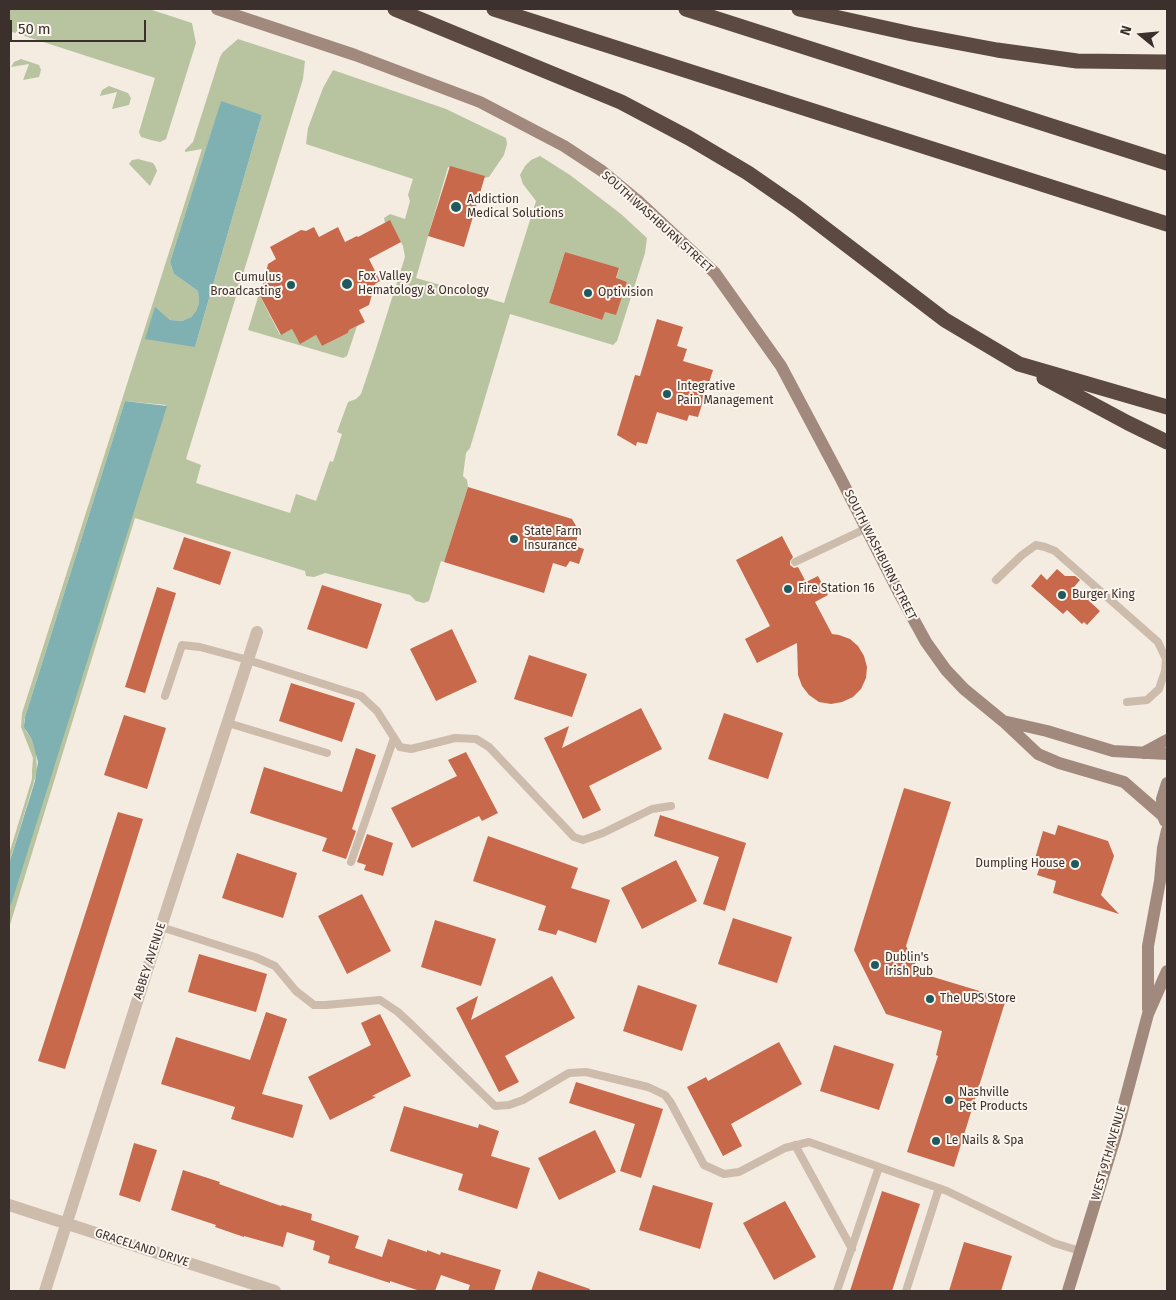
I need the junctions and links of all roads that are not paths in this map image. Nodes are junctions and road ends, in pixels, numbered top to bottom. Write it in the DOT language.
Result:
graph roads {
  1 [pos="217,9"];
  2 [pos="395,9"];
  3 [pos="494,9"];
  4 [pos="686,9"];
  5 [pos="799,9"];
  6 [pos="1167,62"];
  7 [pos="1167,163"];
  8 [pos="1167,224"];
  9 [pos="1019,364"];
  10 [pos="1167,406"];
  11 [pos="1167,442"];
  12 [pos="865,528"];
  13 [pos="795,562"];
  14 [pos="996,580"];
  15 [pos="257,632"];
  16 [pos="248,660"];
  17 [pos="165,696"];
  18 [pos="1127,702"];
  19 [pos="1003,721"];
  20 [pos="228,723"];
  21 [pos="394,738"];
  22 [pos="1167,740"];
  23 [pos="327,752"];
  24 [pos="1141,754"];
  25 [pos="1167,754"];
  26 [pos="1167,783"];
  27 [pos="670,806"];
  28 [pos="1166,824"];
  29 [pos="351,862"];
  30 [pos="161,927"];
  31 [pos="1166,977"];
  32 [pos="1148,1014"];
  33 [pos="795,1145"];
  34 [pos="879,1167"];
  35 [pos="940,1188"];
  36 [pos="9,1205"];
  37 [pos="66,1224"];
  38 [pos="852,1249"];
  39 [pos="1080,1251"];
  40 [pos="45,1291"];
  41 [pos="275,1291"];
  42 [pos="837,1291"];
  43 [pos="906,1291"];
  44 [pos="1068,1291"];
  1 -- 12 [label="street, SOUTH WASHBURN STREET"];
  2 -- 9 [label="highway"];
  3 -- 8 [label="highway"];
  4 -- 7 [label="highway"];
  5 -- 6 [label="highway"];
  9 -- 10 [label="highway"];
  9 -- 11 [label="highway"];
  12 -- 13 [label="lane"];
  12 -- 19 [label="street, SOUTH WASHBURN STREET"];
  14 -- 18 [label="lane"];
  15 -- 16 [label="street, ABBEY AVENUE"];
  16 -- 17 [label="lane"];
  16 -- 20 [label="street, ABBEY AVENUE"];
  16 -- 21 [label="lane"];
  19 -- 24 [label="street, SOUTH WASHBURN STREET"];
  19 -- 28 [label="street, SOUTH WASHBURN STREET"];
  20 -- 23 [label="lane"];
  20 -- 30 [label="street, ABBEY AVENUE"];
  21 -- 27 [label="lane"];
  21 -- 29 [label="lane"];
  22 -- 24 [label="street"];
  24 -- 25 [label="street, SOUTH WASHBURN STREET"];
  26 -- 28 [label="street, WEST 9TH AVENUE"];
  28 -- 32 [label="street, WEST 9TH AVENUE"];
  30 -- 33 [label="lane"];
  30 -- 37 [label="street, ABBEY AVENUE"];
  31 -- 32 [label="street, WEST 9TH AVENUE"];
  32 -- 39 [label="street, WEST 9TH AVENUE"];
  33 -- 34 [label="lane"];
  33 -- 38 [label="lane"];
  34 -- 35 [label="lane"];
  34 -- 38 [label="lane"];
  35 -- 39 [label="lane"];
  35 -- 43 [label="lane"];
  36 -- 37 [label="street, GRACELAND DRIVE"];
  37 -- 40 [label="street, ABBEY AVENUE"];
  37 -- 41 [label="street, GRACELAND DRIVE"];
  38 -- 42 [label="lane"];
  39 -- 44 [label="street, WEST 9TH AVENUE"];
}
